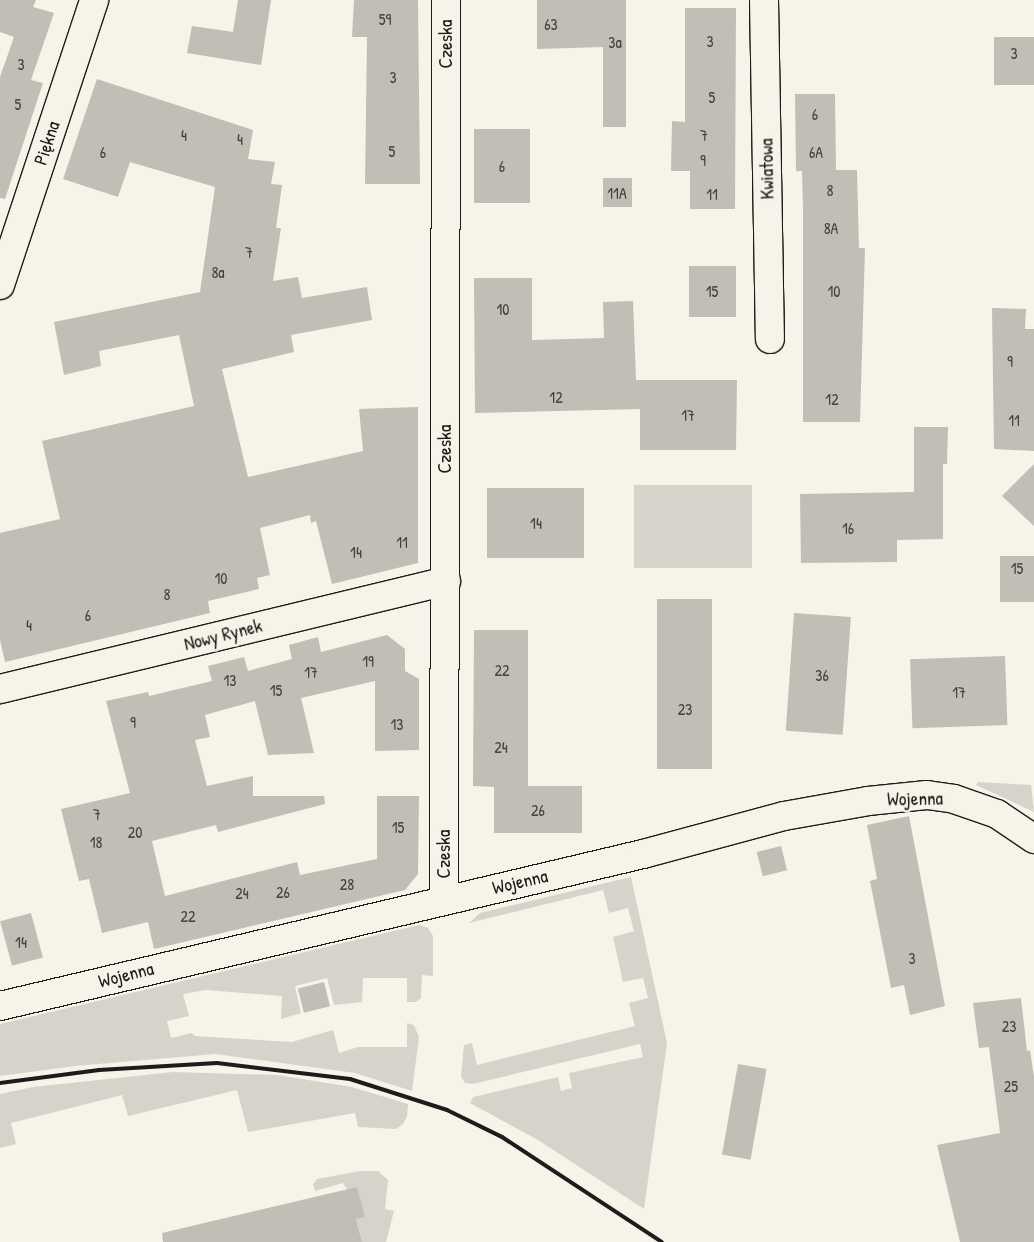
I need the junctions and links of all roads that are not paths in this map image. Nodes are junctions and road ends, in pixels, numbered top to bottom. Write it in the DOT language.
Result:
graph roads {
  1 [pos="94,0"];
  2 [pos="446,0"];
  3 [pos="764,0"];
  4 [pos="0,285"];
  5 [pos="770,339"];
  6 [pos="446,581"];
  7 [pos="0,689"];
  8 [pos="1034,838"];
  9 [pos="444,899"];
  10 [pos="0,1006"];
  1 -- 4 [label="street, Piękna"];
  2 -- 6 [label="street, Czeska"];
  3 -- 5 [label="street, Kwiatowa"];
  6 -- 7 [label="street, Nowy Rynek"];
  6 -- 9 [label="street, Czeska"];
  8 -- 9 [label="street, Wojenna"];
  9 -- 10 [label="street, Wojenna"];
}
